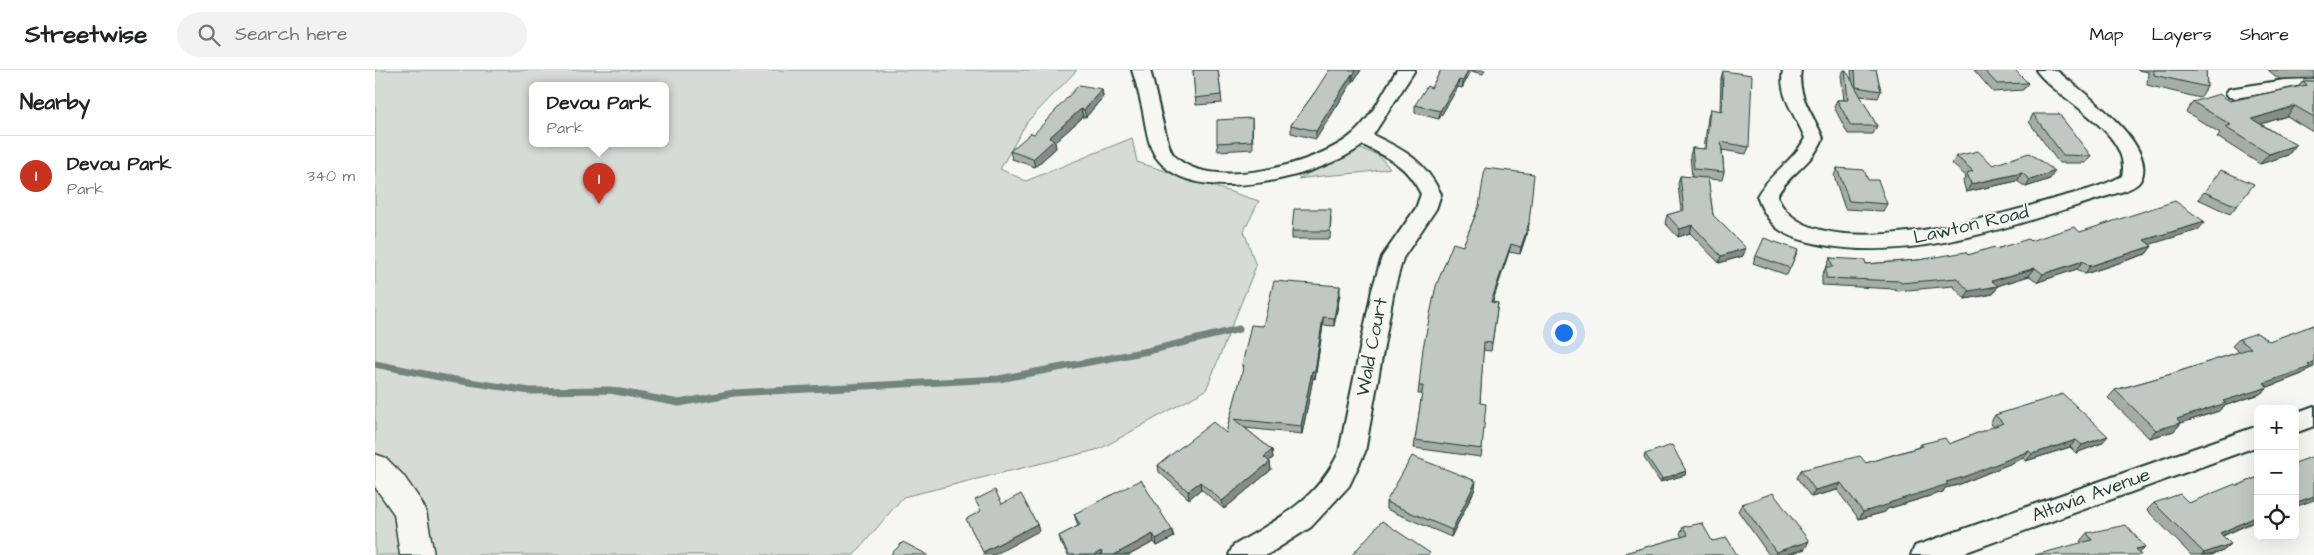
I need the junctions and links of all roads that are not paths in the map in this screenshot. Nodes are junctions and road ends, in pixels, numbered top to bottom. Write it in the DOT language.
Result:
graph roads {
  1 [pos="1141,70"];
  2 [pos="1406,70"];
  3 [pos="1792,70"];
  4 [pos="2045,70"];
  5 [pos="2314,84"];
  6 [pos="2235,93"];
  7 [pos="1361,137"];
  8 [pos="2314,416"];
  9 [pos="2299,422"];
  10 [pos="2254,437"];
  11 [pos="375,467"];
  12 [pos="417,555"];
  13 [pos="1243,555"];
  14 [pos="1925,555"];
  1 -- 7 [label="street"];
  2 -- 7 [label="street"];
  3 -- 4 [label="street, Lawton Road"];
  5 -- 6 [label="street"];
  7 -- 13 [label="street, Wald Court"];
  8 -- 9 [label="street"];
  10 -- 14 [label="street, Altavia Avenue"];
  11 -- 12 [label="main road"];
}
